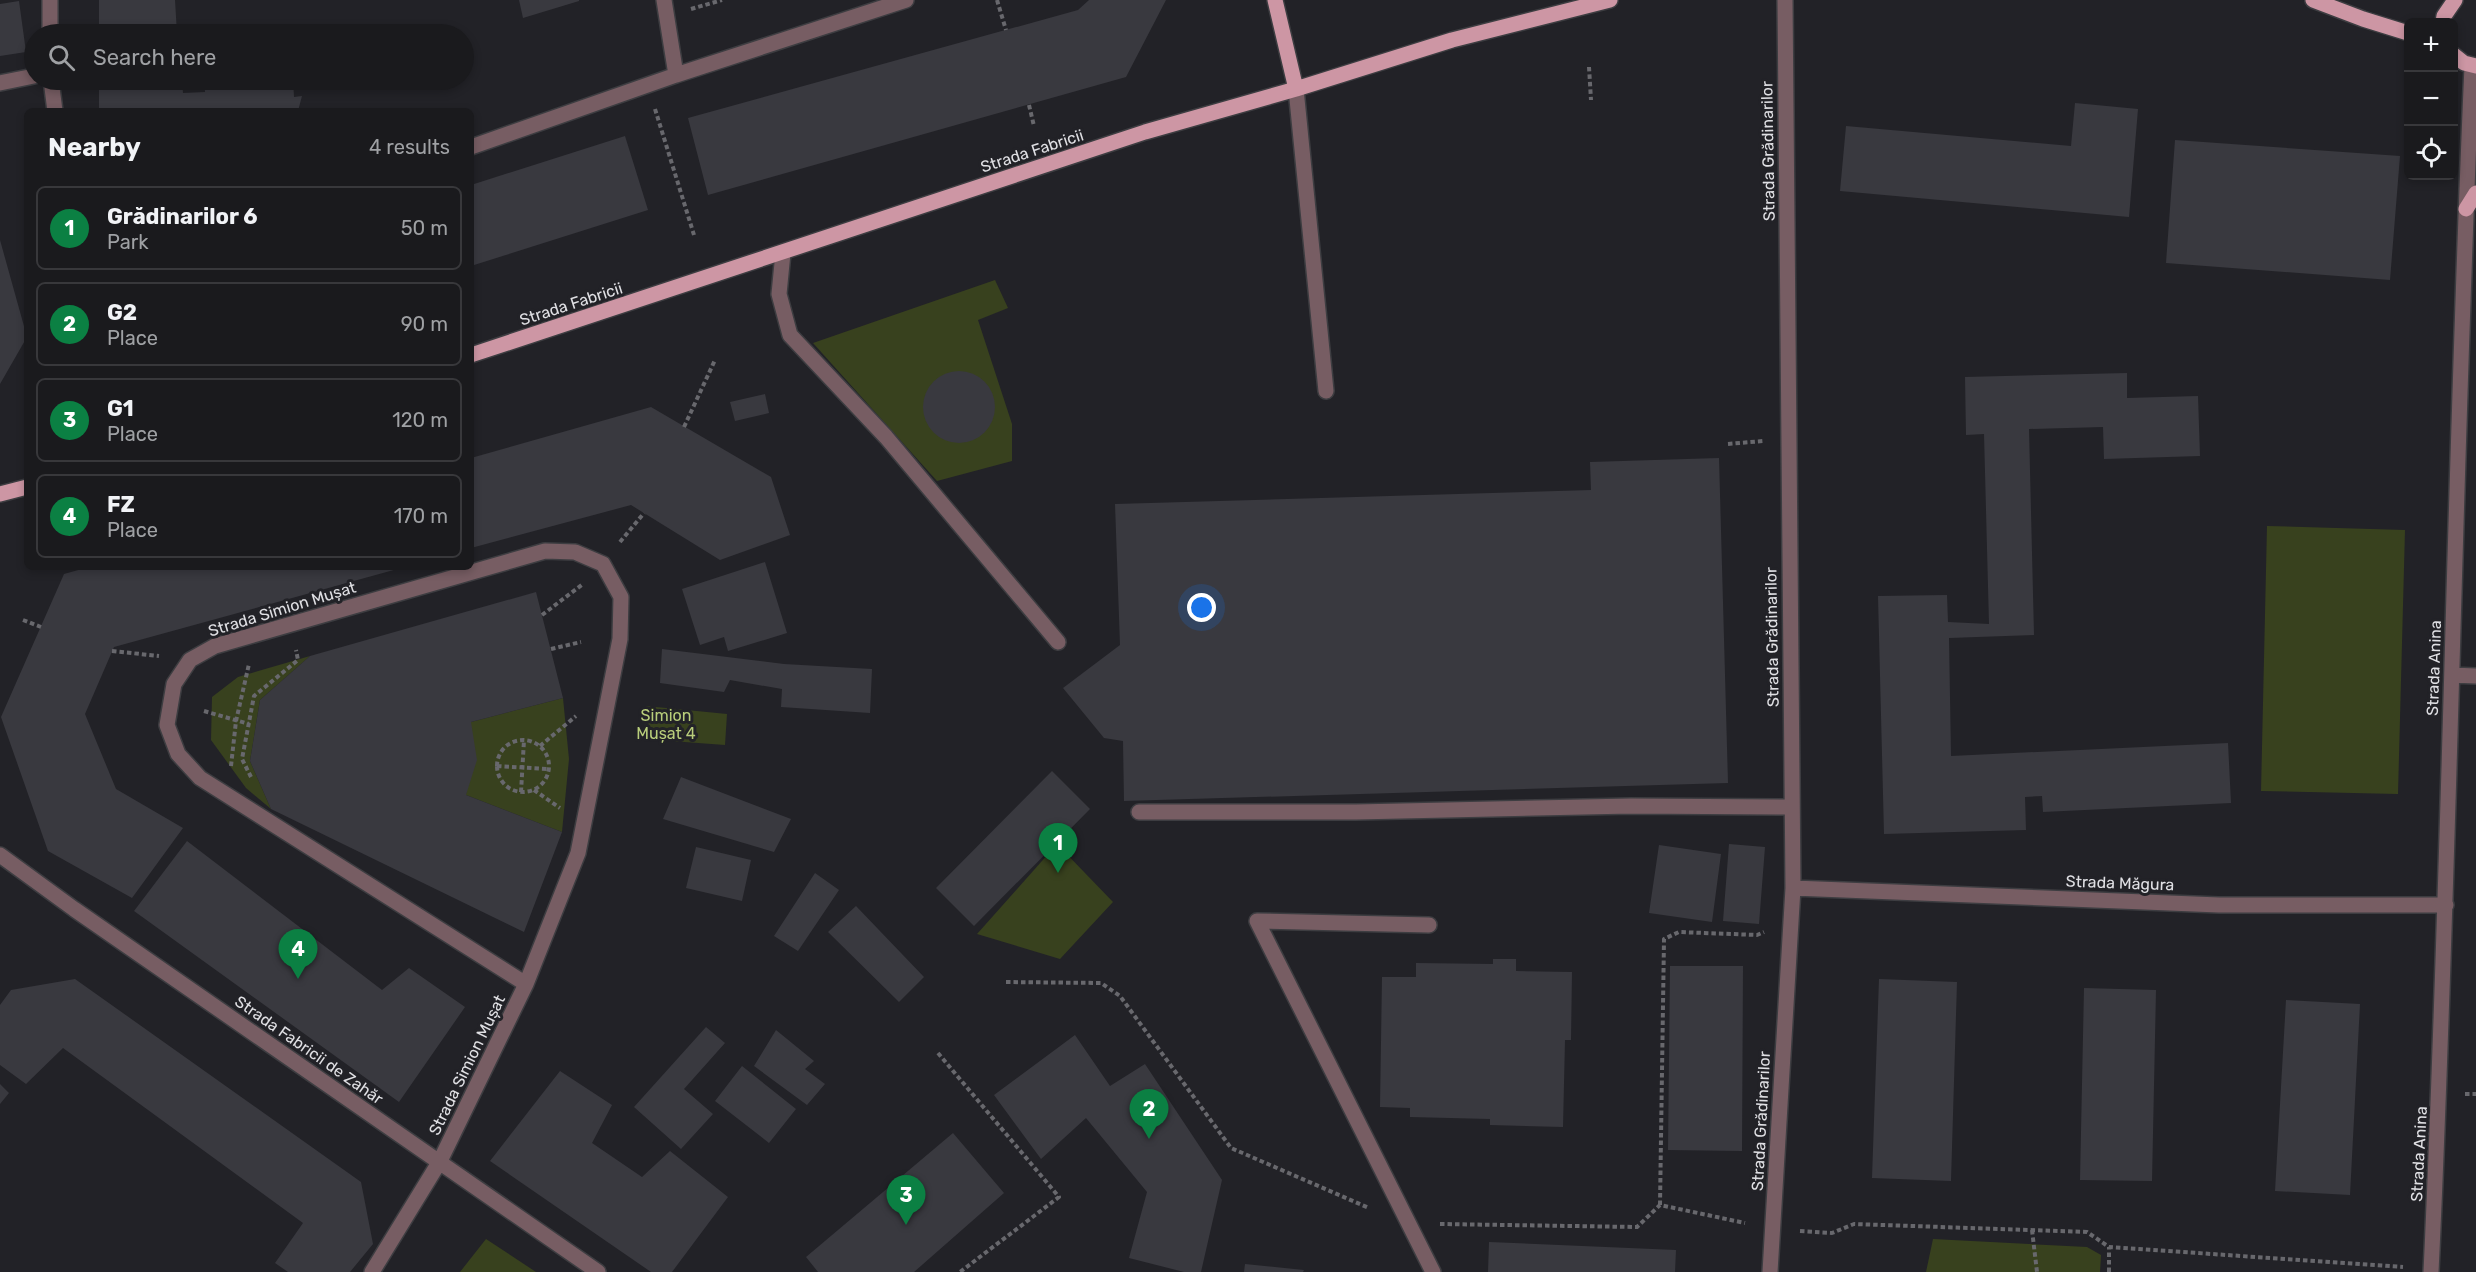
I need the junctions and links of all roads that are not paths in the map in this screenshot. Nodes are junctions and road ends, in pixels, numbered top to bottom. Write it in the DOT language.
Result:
graph roads {
  1 [pos="50,0"];
  2 [pos="664,0"];
  3 [pos="906,0"];
  4 [pos="1275,0"];
  5 [pos="1610,0"];
  6 [pos="1785,0"];
  7 [pos="2313,0"];
  8 [pos="2455,0"];
  9 [pos="2444,18"];
  10 [pos="50,24"];
  11 [pos="2404,31"];
  12 [pos="2458,59"];
  13 [pos="2474,66"];
  14 [pos="676,75"];
  15 [pos="24,78"];
  16 [pos="0,83"];
  17 [pos="1296,89"];
  18 [pos="53,90"];
  19 [pos="56,108"];
  20 [pos="474,146"];
  21 [pos="2476,193"];
  22 [pos="2466,209"];
  23 [pos="783,253"];
  24 [pos="474,354"];
  25 [pos="1326,392"];
  26 [pos="24,488"];
  27 [pos="0,494"];
  28 [pos="1058,642"];
  29 [pos="2452,675"];
  30 [pos="2476,676"];
  31 [pos="1792,807"];
  32 [pos="1139,812"];
  33 [pos="0,855"];
  34 [pos="1793,888"];
  35 [pos="2446,905"];
  36 [pos="1429,925"];
  37 [pos="526,984"];
  38 [pos="440,1161"];
  39 [pos="2431,1270"];
  40 [pos="372,1272"];
  41 [pos="598,1272"];
  42 [pos="1433,1272"];
  43 [pos="1770,1272"];
  1 -- 10 [label="street"];
  2 -- 14 [label="street"];
  3 -- 14 [label="street"];
  4 -- 17 [label="main road"];
  5 -- 17 [label="main road, Strada Fabricii"];
  6 -- 31 [label="street, Strada Grădinarilor"];
  7 -- 11 [label="main road"];
  8 -- 9 [label="main road"];
  12 -- 13 [label="main road"];
  13 -- 22 [label="street, Strada Anina"];
  14 -- 20 [label="street"];
  15 -- 16 [label="street"];
  17 -- 23 [label="main road, Strada Fabricii"];
  17 -- 25 [label="street"];
  18 -- 19 [label="street"];
  21 -- 22 [label="main road"];
  22 -- 29 [label="street, Strada Anina"];
  23 -- 24 [label="main road, Strada Fabricii"];
  23 -- 28 [label="street"];
  26 -- 27 [label="main road"];
  29 -- 30 [label="street"];
  29 -- 35 [label="street, Strada Anina"];
  31 -- 32 [label="street"];
  31 -- 34 [label="street, Strada Grădinarilor"];
  33 -- 38 [label="street, Strada Fabricii de Zahăr"];
  34 -- 35 [label="street, Strada Măgura"];
  34 -- 43 [label="street, Strada Grădinarilor"];
  35 -- 39 [label="street, Strada Anina"];
  36 -- 42 [label="street"];
  37 -- 37 [label="street, Strada Simion Mușat"];
  37 -- 38 [label="street, Strada Simion Mușat"];
  38 -- 40 [label="street, Strada Simion Mușat"];
  38 -- 41 [label="street, Strada Fabricii de Zahăr"];
}
